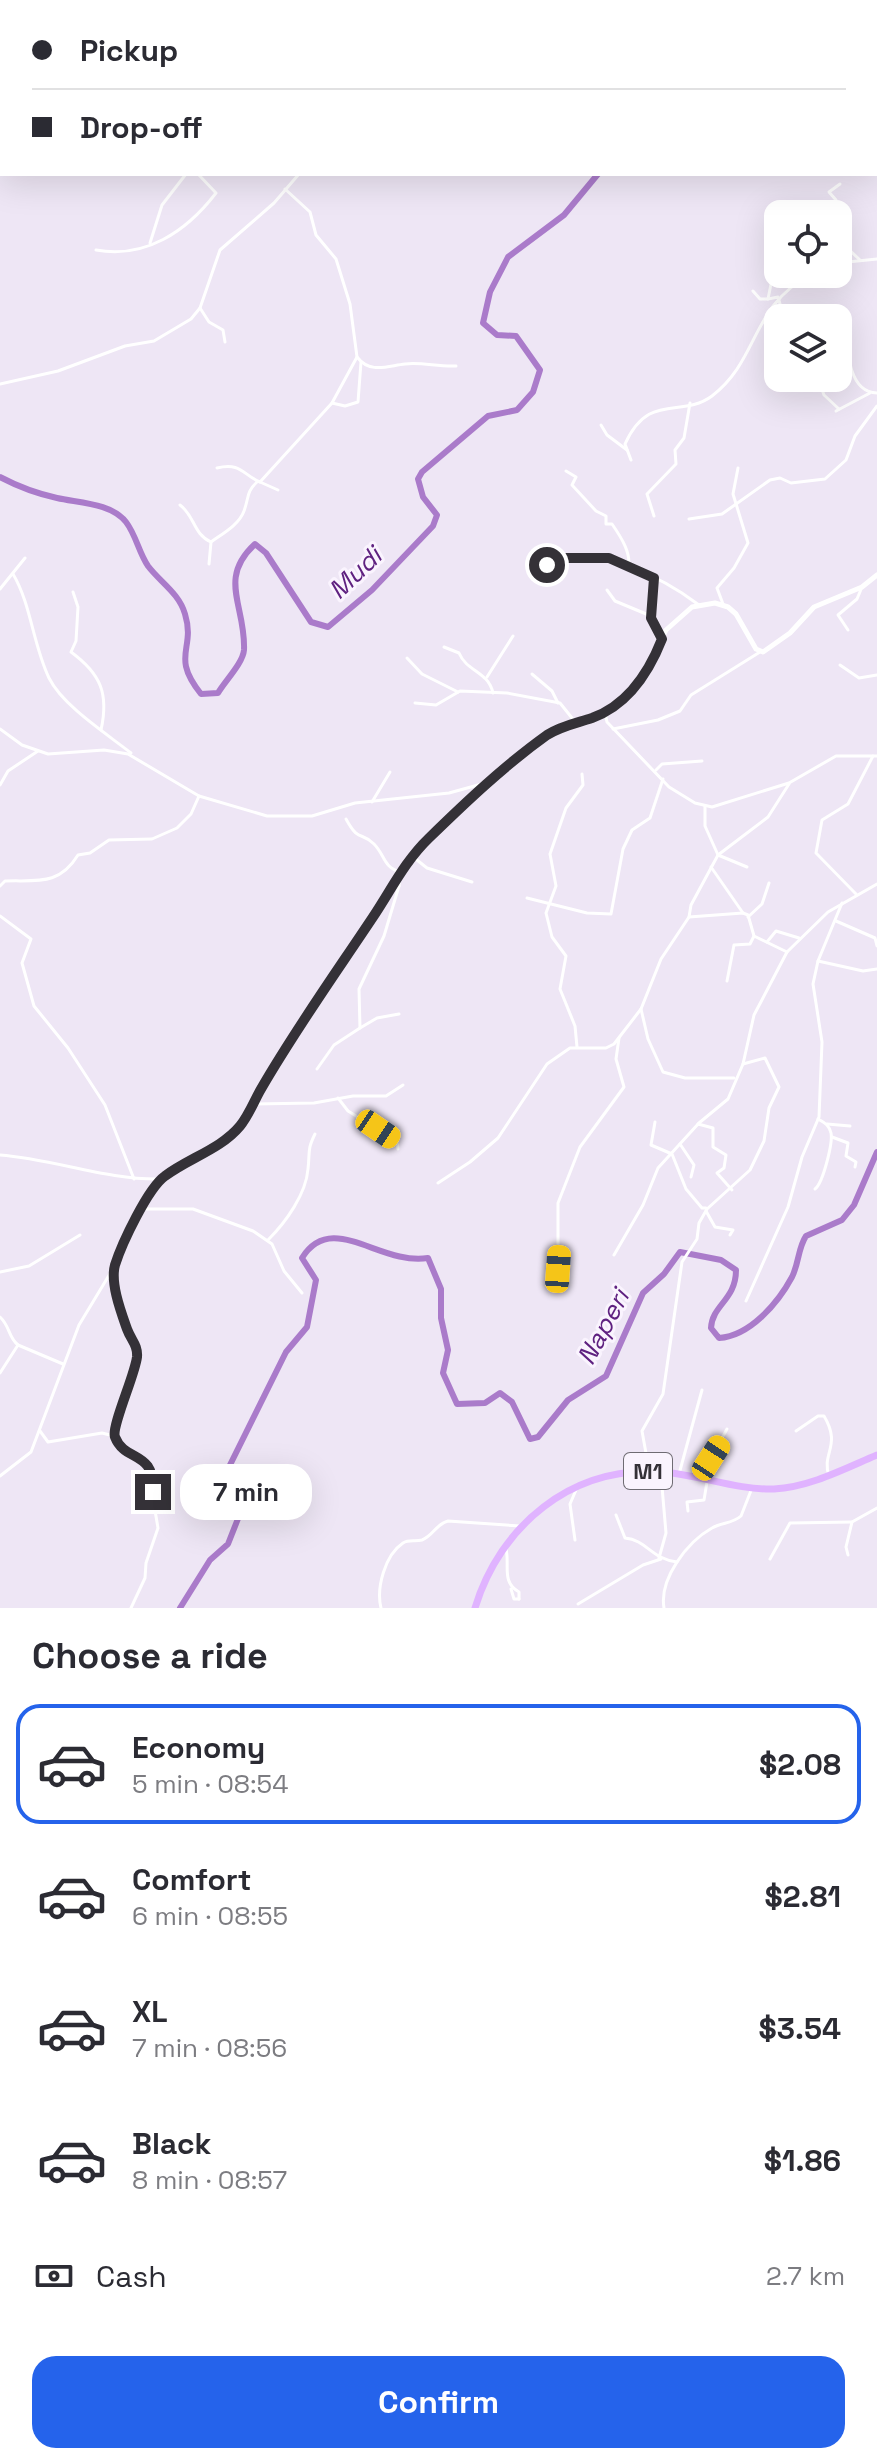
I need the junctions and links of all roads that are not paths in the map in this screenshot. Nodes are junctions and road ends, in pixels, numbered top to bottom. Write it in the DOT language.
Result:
graph roads {
  1 [pos="184,176"];
  2 [pos="200,176"];
  3 [pos="297,176"];
  4 [pos="840,184"];
  5 [pos="285,189"];
  6 [pos="835,200"];
  7 [pos="149,244"];
  8 [pos="96,250"];
  9 [pos="852,252"];
  10 [pos="877,259"];
  11 [pos="860,260"];
  12 [pos="852,261"];
  13 [pos="770,288"];
  14 [pos="789,288"];
  15 [pos="753,291"];
  16 [pos="778,297"];
  17 [pos="768,299"];
  18 [pos="780,304"];
  19 [pos="200,308"];
  20 [pos="225,342"];
  21 [pos="357,357"];
  22 [pos="361,362"];
  23 [pos="456,366"];
  24 [pos="852,372"];
  25 [pos="0,384"];
  26 [pos="823,392"];
  27 [pos="870,393"];
  28 [pos="877,393"];
  29 [pos="332,403"];
  30 [pos="690,403"];
  31 [pos="877,406"];
  32 [pos="601,425"];
  33 [pos="627,450"];
  34 [pos="631,460"];
  35 [pos="217,468"];
  36 [pos="738,468"];
  37 [pos="566,471"];
  38 [pos="259,482"];
  39 [pos="278,490"];
  40 [pos="736,503"];
  41 [pos="180,505"];
  42 [pos="654,516"];
  43 [pos="689,519"];
  44 [pos="211,542"];
  45 [pos="25,558"];
  46 [pos="531,559"];
  47 [pos="550,561"];
  48 [pos="209,564"];
  49 [pos="628,568"];
  50 [pos="13,574"];
  51 [pos="877,575"];
  52 [pos="534,578"];
  53 [pos="654,578"];
  54 [pos="862,587"];
  55 [pos="0,589"];
  56 [pos="607,590"];
  57 [pos="73,592"];
  58 [pos="723,604"];
  59 [pos="699,605"];
  60 [pos="651,616"];
  61 [pos="848,630"];
  62 [pos="513,636"];
  63 [pos="662,639"];
  64 [pos="444,647"];
  65 [pos="760,652"];
  66 [pos="407,658"];
  67 [pos="840,665"];
  68 [pos="532,674"];
  69 [pos="877,675"];
  70 [pos="487,677"];
  71 [pos="458,692"];
  72 [pos="493,693"];
  73 [pos="415,703"];
  74 [pos="558,703"];
  75 [pos="605,713"];
  76 [pos="576,723"];
  77 [pos="0,729"];
  78 [pos="613,729"];
  79 [pos="101,730"];
  80 [pos="38,751"];
  81 [pos="876,756"];
  82 [pos="136,757"];
  83 [pos="702,761"];
  84 [pos="656,770"];
  85 [pos="390,772"];
  86 [pos="582,774"];
  87 [pos="663,779"];
  88 [pos="489,782"];
  89 [pos="789,783"];
  90 [pos="0,785"];
  91 [pos="199,796"];
  92 [pos="372,802"];
  93 [pos="705,806"];
  94 [pos="346,819"];
  95 [pos="718,855"];
  96 [pos="412,856"];
  97 [pos="711,867"];
  98 [pos="747,867"];
  99 [pos="400,872"];
  100 [pos="394,882"];
  101 [pos="472,882"];
  102 [pos="769,883"];
  103 [pos="877,884"];
  104 [pos="0,886"];
  105 [pos="399,886"];
  106 [pos="856,894"];
  107 [pos="527,898"];
  108 [pos="548,903"];
  109 [pos="842,903"];
  110 [pos="743,913"];
  111 [pos="0,916"];
  112 [pos="689,917"];
  113 [pos="748,917"];
  114 [pos="836,921"];
  115 [pos="754,936"];
  116 [pos="800,939"];
  117 [pos="767,942"];
  118 [pos="877,946"];
  119 [pos="822,948"];
  120 [pos="787,952"];
  121 [pos="818,961"];
  122 [pos="829,963"];
  123 [pos="877,969"];
  124 [pos="727,981"];
  125 [pos="641,1009"];
  126 [pos="399,1014"];
  127 [pos="360,1028"];
  128 [pos="619,1038"];
  129 [pos="577,1047"];
  130 [pos="743,1064"];
  131 [pos="317,1069"];
  132 [pos="735,1078"];
  133 [pos="403,1085"];
  134 [pos="338,1098"];
  135 [pos="253,1104"];
  136 [pos="818,1119"];
  137 [pos="655,1122"];
  138 [pos="698,1124"];
  139 [pos="827,1124"];
  140 [pos="850,1126"];
  141 [pos="315,1134"];
  142 [pos="832,1137"];
  143 [pos="680,1144"];
  144 [pos="398,1149"];
  145 [pos="672,1154"];
  146 [pos="0,1155"];
  147 [pos="855,1167"];
  148 [pos="691,1177"];
  149 [pos="134,1179"];
  150 [pos="160,1179"];
  151 [pos="438,1183"];
  152 [pos="815,1189"];
  153 [pos="732,1190"];
  154 [pos="143,1209"];
  155 [pos="707,1210"];
  156 [pos="80,1235"];
  157 [pos="730,1235"];
  158 [pos="268,1240"];
  159 [pos="614,1255"];
  160 [pos="114,1267"];
  161 [pos="558,1269"];
  162 [pos="0,1272"];
  163 [pos="302,1293"];
  164 [pos="746,1301"];
  165 [pos="0,1317"];
  166 [pos="18,1345"];
  167 [pos="63,1364"];
  168 [pos="0,1373"];
  169 [pos="702,1390"];
  170 [pos="39,1429"];
  171 [pos="727,1429"];
  172 [pos="796,1431"];
  173 [pos="114,1436"];
  174 [pos="877,1455"];
  175 [pos="649,1472"];
  176 [pos="661,1472"];
  177 [pos="679,1474"];
  178 [pos="0,1476"];
  179 [pos="829,1476"];
  180 [pos="710,1480"];
  181 [pos="575,1487"];
  182 [pos="752,1488"];
  183 [pos="877,1508"];
  184 [pos="688,1511"];
  185 [pos="616,1515"];
  186 [pos="852,1522"];
  187 [pos="520,1526"];
  188 [pos="575,1540"];
  189 [pos="505,1544"];
  190 [pos="848,1555"];
  191 [pos="660,1559"];
  192 [pos="770,1559"];
  193 [pos="677,1562"];
  194 [pos="511,1588"];
  195 [pos="578,1604"];
  196 [pos="131,1608"];
  197 [pos="381,1608"];
  198 [pos="475,1608"];
  199 [pos="664,1608"];
  1 -- 7 [label="street"];
  2 -- 7 [label="street"];
  3 -- 5 [label="street"];
  4 -- 6 [label="street"];
  5 -- 19 [label="street"];
  5 -- 21 [label="street"];
  7 -- 8 [label="street"];
  9 -- 11 [label="street"];
  10 -- 11 [label="street"];
  11 -- 12 [label="street"];
  13 -- 17 [label="street"];
  14 -- 16 [label="street"];
  15 -- 17 [label="street"];
  16 -- 17 [label="street"];
  16 -- 18 [label="street"];
  16 -- 30 [label="street"];
  19 -- 20 [label="street"];
  19 -- 25 [label="street"];
  21 -- 22 [label="street"];
  21 -- 29 [label="street"];
  22 -- 23 [label="street"];
  22 -- 29 [label="street"];
  24 -- 27 [label="street"];
  26 -- 27 [label="street"];
  27 -- 28 [label="street"];
  29 -- 38 [label="street"];
  30 -- 33 [label="street"];
  30 -- 42 [label="street"];
  31 -- 40 [label="street"];
  32 -- 33 [label="street"];
  33 -- 34 [label="street"];
  35 -- 38 [label="street"];
  36 -- 40 [label="street"];
  37 -- 49 [label="street"];
  38 -- 39 [label="street"];
  38 -- 44 [label="street"];
  40 -- 43 [label="street"];
  40 -- 58 [label="street"];
  41 -- 44 [label="street"];
  44 -- 48 [label="street"];
  45 -- 50 [label="street"];
  46 -- 47 [label="street"];
  47 -- 49 [label="street"];
  47 -- 52 [label="street"];
  49 -- 53 [label="street"];
  50 -- 55 [label="street"];
  50 -- 79 [label="street"];
  51 -- 54 [label="street"];
  53 -- 59 [label="street"];
  53 -- 60 [label="street"];
  54 -- 61 [label="street"];
  54 -- 65 [label="street"];
  56 -- 60 [label="street"];
  57 -- 79 [label="street"];
  58 -- 59 [label="street"];
  58 -- 65 [label="street"];
  59 -- 63 [label="street"];
  60 -- 63 [label="street"];
  62 -- 70 [label="street"];
  63 -- 75 [label="street"];
  64 -- 70 [label="street"];
  65 -- 78 [label="street"];
  66 -- 71 [label="street"];
  67 -- 69 [label="street"];
  68 -- 74 [label="street"];
  70 -- 72 [label="street"];
  71 -- 72 [label="street"];
  71 -- 73 [label="street"];
  72 -- 74 [label="street"];
  74 -- 76 [label="street"];
  75 -- 76 [label="street"];
  75 -- 78 [label="street"];
  76 -- 88 [label="street"];
  77 -- 80 [label="street"];
  78 -- 84 [label="street"];
  79 -- 82 [label="street"];
  80 -- 82 [label="street"];
  80 -- 90 [label="street"];
  81 -- 89 [label="street"];
  81 -- 106 [label="street"];
  82 -- 91 [label="street"];
  83 -- 84 [label="street"];
  84 -- 87 [label="street"];
  85 -- 92 [label="street"];
  86 -- 108 [label="street"];
  87 -- 93 [label="street"];
  87 -- 108 [label="street"];
  88 -- 92 [label="street"];
  88 -- 96 [label="street"];
  89 -- 93 [label="street"];
  89 -- 95 [label="street"];
  91 -- 92 [label="street"];
  91 -- 104 [label="street"];
  93 -- 95 [label="street"];
  94 -- 99 [label="street"];
  95 -- 97 [label="street"];
  95 -- 98 [label="street"];
  96 -- 99 [label="street"];
  96 -- 101 [label="street"];
  97 -- 110 [label="street"];
  97 -- 112 [label="street"];
  99 -- 100 [label="street"];
  99 -- 105 [label="street"];
  100 -- 105 [label="street"];
  100 -- 135 [label="street"];
  102 -- 113 [label="street"];
  103 -- 106 [label="street"];
  105 -- 127 [label="street"];
  106 -- 109 [label="street"];
  107 -- 108 [label="street"];
  108 -- 129 [label="street"];
  109 -- 114 [label="street"];
  109 -- 116 [label="street"];
  110 -- 112 [label="street"];
  110 -- 113 [label="street"];
  111 -- 149 [label="street"];
  112 -- 125 [label="street"];
  113 -- 115 [label="street"];
  114 -- 118 [label="street"];
  114 -- 119 [label="street"];
  115 -- 117 [label="street"];
  115 -- 124 [label="street"];
  116 -- 117 [label="street"];
  116 -- 120 [label="street"];
  117 -- 120 [label="street"];
  119 -- 121 [label="street"];
  119 -- 122 [label="street"];
  120 -- 130 [label="street"];
  121 -- 122 [label="street"];
  121 -- 136 [label="street"];
  122 -- 123 [label="street"];
  125 -- 128 [label="street"];
  125 -- 132 [label="street"];
  126 -- 127 [label="street"];
  127 -- 131 [label="street"];
  128 -- 129 [label="street"];
  128 -- 161 [label="street"];
  129 -- 151 [label="street"];
  130 -- 132 [label="street"];
  130 -- 153 [label="street"];
  132 -- 138 [label="street"];
  133 -- 134 [label="street"];
  134 -- 135 [label="street"];
  134 -- 144 [label="street"];
  135 -- 150 [label="street"];
  136 -- 139 [label="street"];
  136 -- 164 [label="street"];
  137 -- 145 [label="street"];
  138 -- 143 [label="street"];
  138 -- 153 [label="street"];
  139 -- 140 [label="street"];
  139 -- 142 [label="street"];
  141 -- 158 [label="street"];
  142 -- 147 [label="street"];
  142 -- 152 [label="street"];
  143 -- 145 [label="street"];
  143 -- 148 [label="street"];
  145 -- 155 [label="street"];
  145 -- 159 [label="street"];
  146 -- 149 [label="street"];
  149 -- 150 [label="street"];
  150 -- 154 [label="street"];
  153 -- 155 [label="street"];
  154 -- 158 [label="street"];
  154 -- 160 [label="street"];
  155 -- 157 [label="street"];
  155 -- 175 [label="street"];
  156 -- 162 [label="street"];
  158 -- 163 [label="street"];
  160 -- 167 [label="street"];
  160 -- 173 [label="street"];
  165 -- 166 [label="street"];
  166 -- 167 [label="street"];
  166 -- 168 [label="street"];
  167 -- 170 [label="street"];
  169 -- 177 [label="street"];
  170 -- 173 [label="street"];
  170 -- 178 [label="street"];
  171 -- 180 [label="street"];
  172 -- 179 [label="street"];
  173 -- 196 [label="street"];
  174 -- 179 [label="highway, M1"];
  175 -- 176 [label="highway, M1"];
  175 -- 181 [label="highway, M1"];
  176 -- 177 [label="highway, M1"];
  176 -- 191 [label="street"];
  177 -- 180 [label="highway, M1"];
  179 -- 182 [label="highway, M1"];
  180 -- 182 [label="highway, M1"];
  180 -- 184 [label="street"];
  181 -- 187 [label="highway, M1"];
  181 -- 188 [label="street"];
  182 -- 193 [label="street"];
  183 -- 186 [label="street"];
  185 -- 191 [label="street"];
  186 -- 190 [label="street"];
  186 -- 192 [label="street"];
  187 -- 189 [label="highway, M1"];
  187 -- 197 [label="street"];
  189 -- 194 [label="street"];
  189 -- 198 [label="highway, M1"];
  191 -- 193 [label="street"];
  191 -- 195 [label="street"];
  193 -- 199 [label="street"];
}
